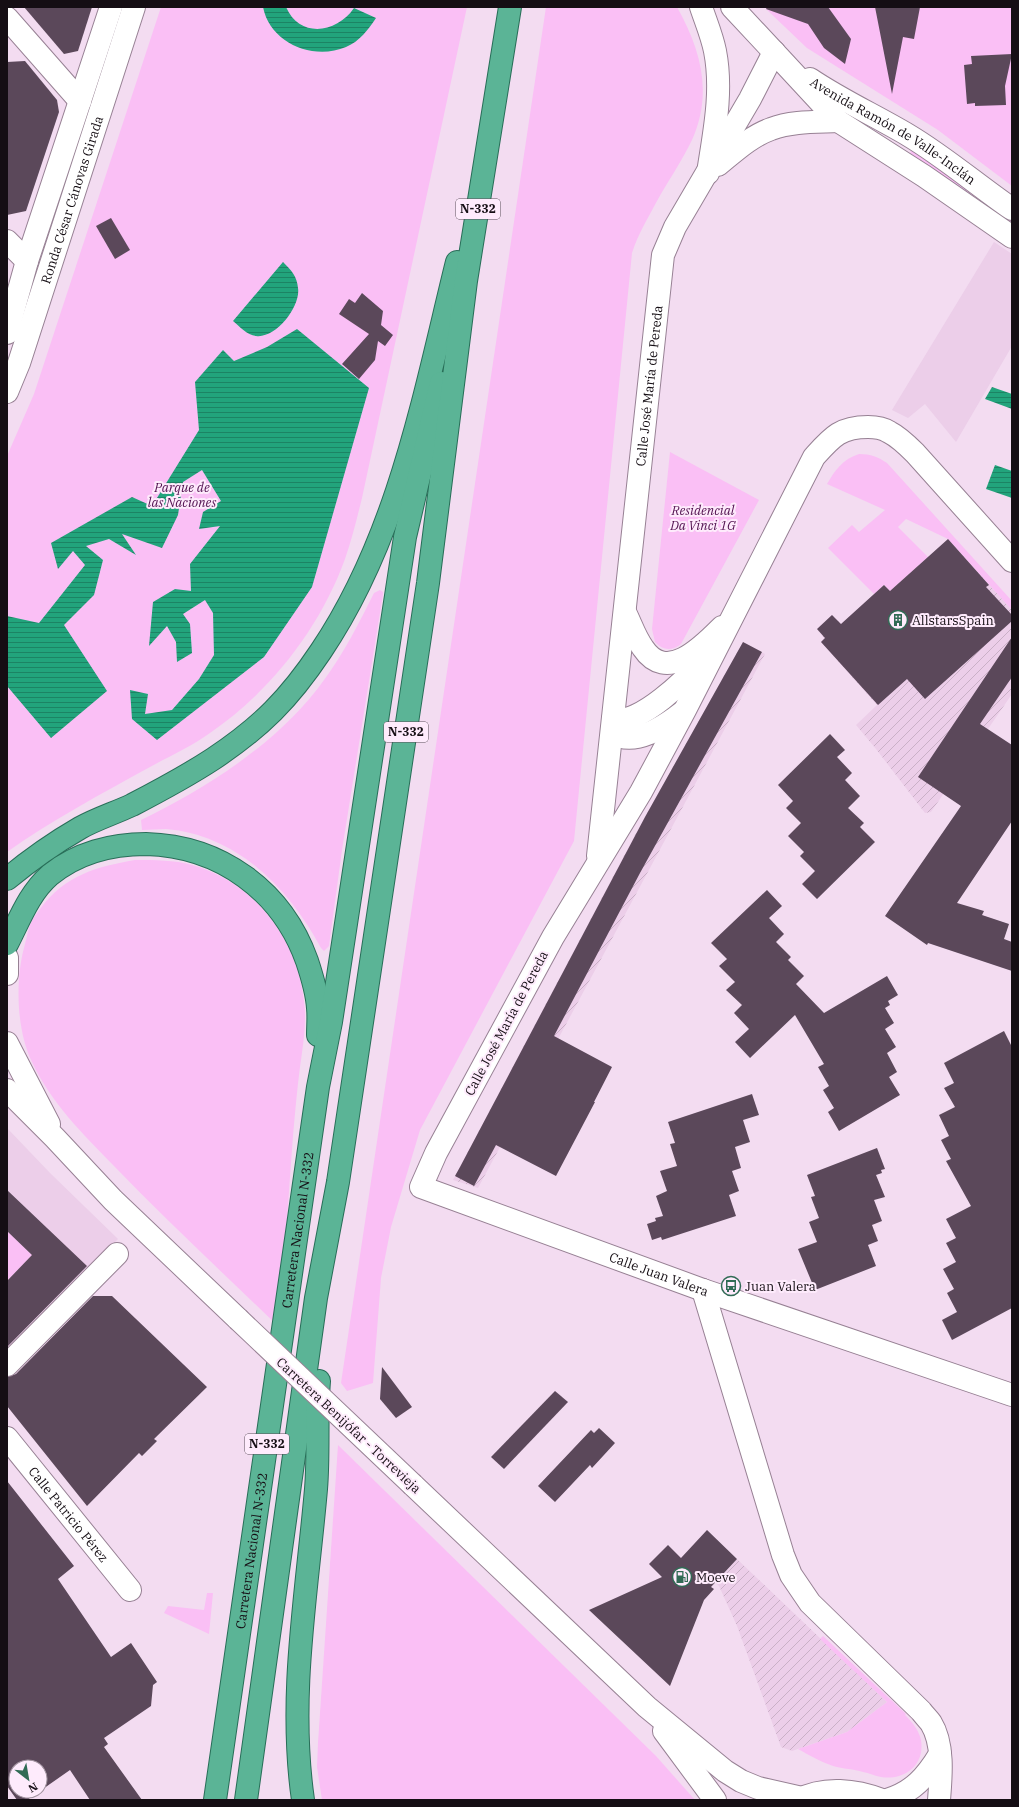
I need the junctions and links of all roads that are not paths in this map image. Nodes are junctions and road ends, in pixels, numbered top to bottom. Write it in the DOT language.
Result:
graph roads {
  1 [pos="111,7"];
  2 [pos="134,7"];
  3 [pos="510,7"];
  4 [pos="701,7"];
  5 [pos="732,7"];
  6 [pos="10,30"];
  7 [pos="774,52"];
  8 [pos="80,101"];
  9 [pos="838,121"];
  10 [pos="489,137"];
  11 [pos="708,173"];
  12 [pos="1012,209"];
  13 [pos="1012,237"];
  14 [pos="7,241"];
  15 [pos="27,262"];
  16 [pos="466,281"];
  17 [pos="7,333"];
  18 [pos="7,392"];
  19 [pos="1012,561"];
  20 [pos="625,610"];
  21 [pos="735,615"];
  22 [pos="723,637"];
  23 [pos="685,710"];
  24 [pos="612,726"];
  25 [pos="598,862"];
  26 [pos="7,879"];
  27 [pos="7,944"];
  28 [pos="7,958"];
  29 [pos="7,974"];
  30 [pos="7,1043"];
  31 [pos="318,1087"];
  32 [pos="7,1090"];
  33 [pos="55,1138"];
  34 [pos="338,1182"];
  35 [pos="421,1187"];
  36 [pos="117,1254"];
  37 [pos="703,1290"];
  38 [pos="7,1365"];
  39 [pos="1012,1395"];
  40 [pos="7,1438"];
  41 [pos="130,1590"];
  42 [pos="647,1707"];
  43 [pos="940,1754"];
  44 [pos="800,1799"];
  45 [pos="215,1800"];
  46 [pos="246,1800"];
  47 [pos="303,1800"];
  48 [pos="715,1800"];
  49 [pos="882,1800"];
  50 [pos="887,1800"];
  51 [pos="939,1800"];
  1 -- 8 [label="street, Ronda César Cánovas Girada"];
  2 -- 18 [label="street, Ronda César Cánovas Girada"];
  3 -- 10 [label="highway, N-332"];
  4 -- 11 [label="street"];
  5 -- 7 [label="street"];
  6 -- 8 [label="street"];
  7 -- 9 [label="street, Avenida Ramón de Valle-Inclán"];
  7 -- 11 [label="street, Calle José María de Pereda"];
  7 -- 12 [label="street, Avenida Ramón de Valle-Inclán"];
  8 -- 15 [label="street, Ronda César Cánovas Girada"];
  9 -- 11 [label="street, Calle José María de Pereda"];
  9 -- 13 [label="street, Avenida Ramón de Valle-Inclán"];
  10 -- 16 [label="highway, N-332"];
  10 -- 26 [label="highway"];
  11 -- 20 [label="street, Calle José María de Pereda"];
  14 -- 15 [label="street"];
  15 -- 17 [label="street, Ronda César Cánovas Girada"];
  16 -- 31 [label="highway, N-332"];
  16 -- 34 [label="highway, N-332"];
  19 -- 21 [label="street, Calle José María de Pereda"];
  20 -- 21 [label="street, Calle José María de Pereda"];
  20 -- 24 [label="street, Calle José María de Pereda"];
  21 -- 22 [label="street, Calle José María de Pereda"];
  22 -- 23 [label="street, Calle José María de Pereda"];
  22 -- 24 [label="street, Calle José María de Pereda"];
  23 -- 24 [label="street, Calle José María de Pereda"];
  23 -- 25 [label="street, Calle José María de Pereda"];
  24 -- 25 [label="street, Calle José María de Pereda"];
  25 -- 35 [label="street, Calle José María de Pereda"];
  27 -- 31 [label="highway"];
  28 -- 29 [label="street"];
  30 -- 33 [label="street, Carretera Benijófar - Torrevieja"];
  31 -- 45 [label="highway, Carretera Nacional N-332 / N-332"];
  32 -- 33 [label="street, Carretera Benijófar - Torrevieja"];
  33 -- 42 [label="street, Carretera Benijófar - Torrevieja, bridge"];
  34 -- 46 [label="highway, N-332"];
  34 -- 47 [label="highway"];
  35 -- 37 [label="street, Calle Juan Valera"];
  36 -- 38 [label="street"];
  37 -- 39 [label="street, Calle Juan Valera"];
  37 -- 43 [label="street"];
  40 -- 41 [label="street, Calle Patricio Pérez"];
  42 -- 44 [label="street, Carretera Benijófar - Torrevieja"];
  42 -- 48 [label="street, Carretera Benijófar - Torrevieja"];
  43 -- 50 [label="street"];
  43 -- 51 [label="street"];
  44 -- 49 [label="street"];
}
